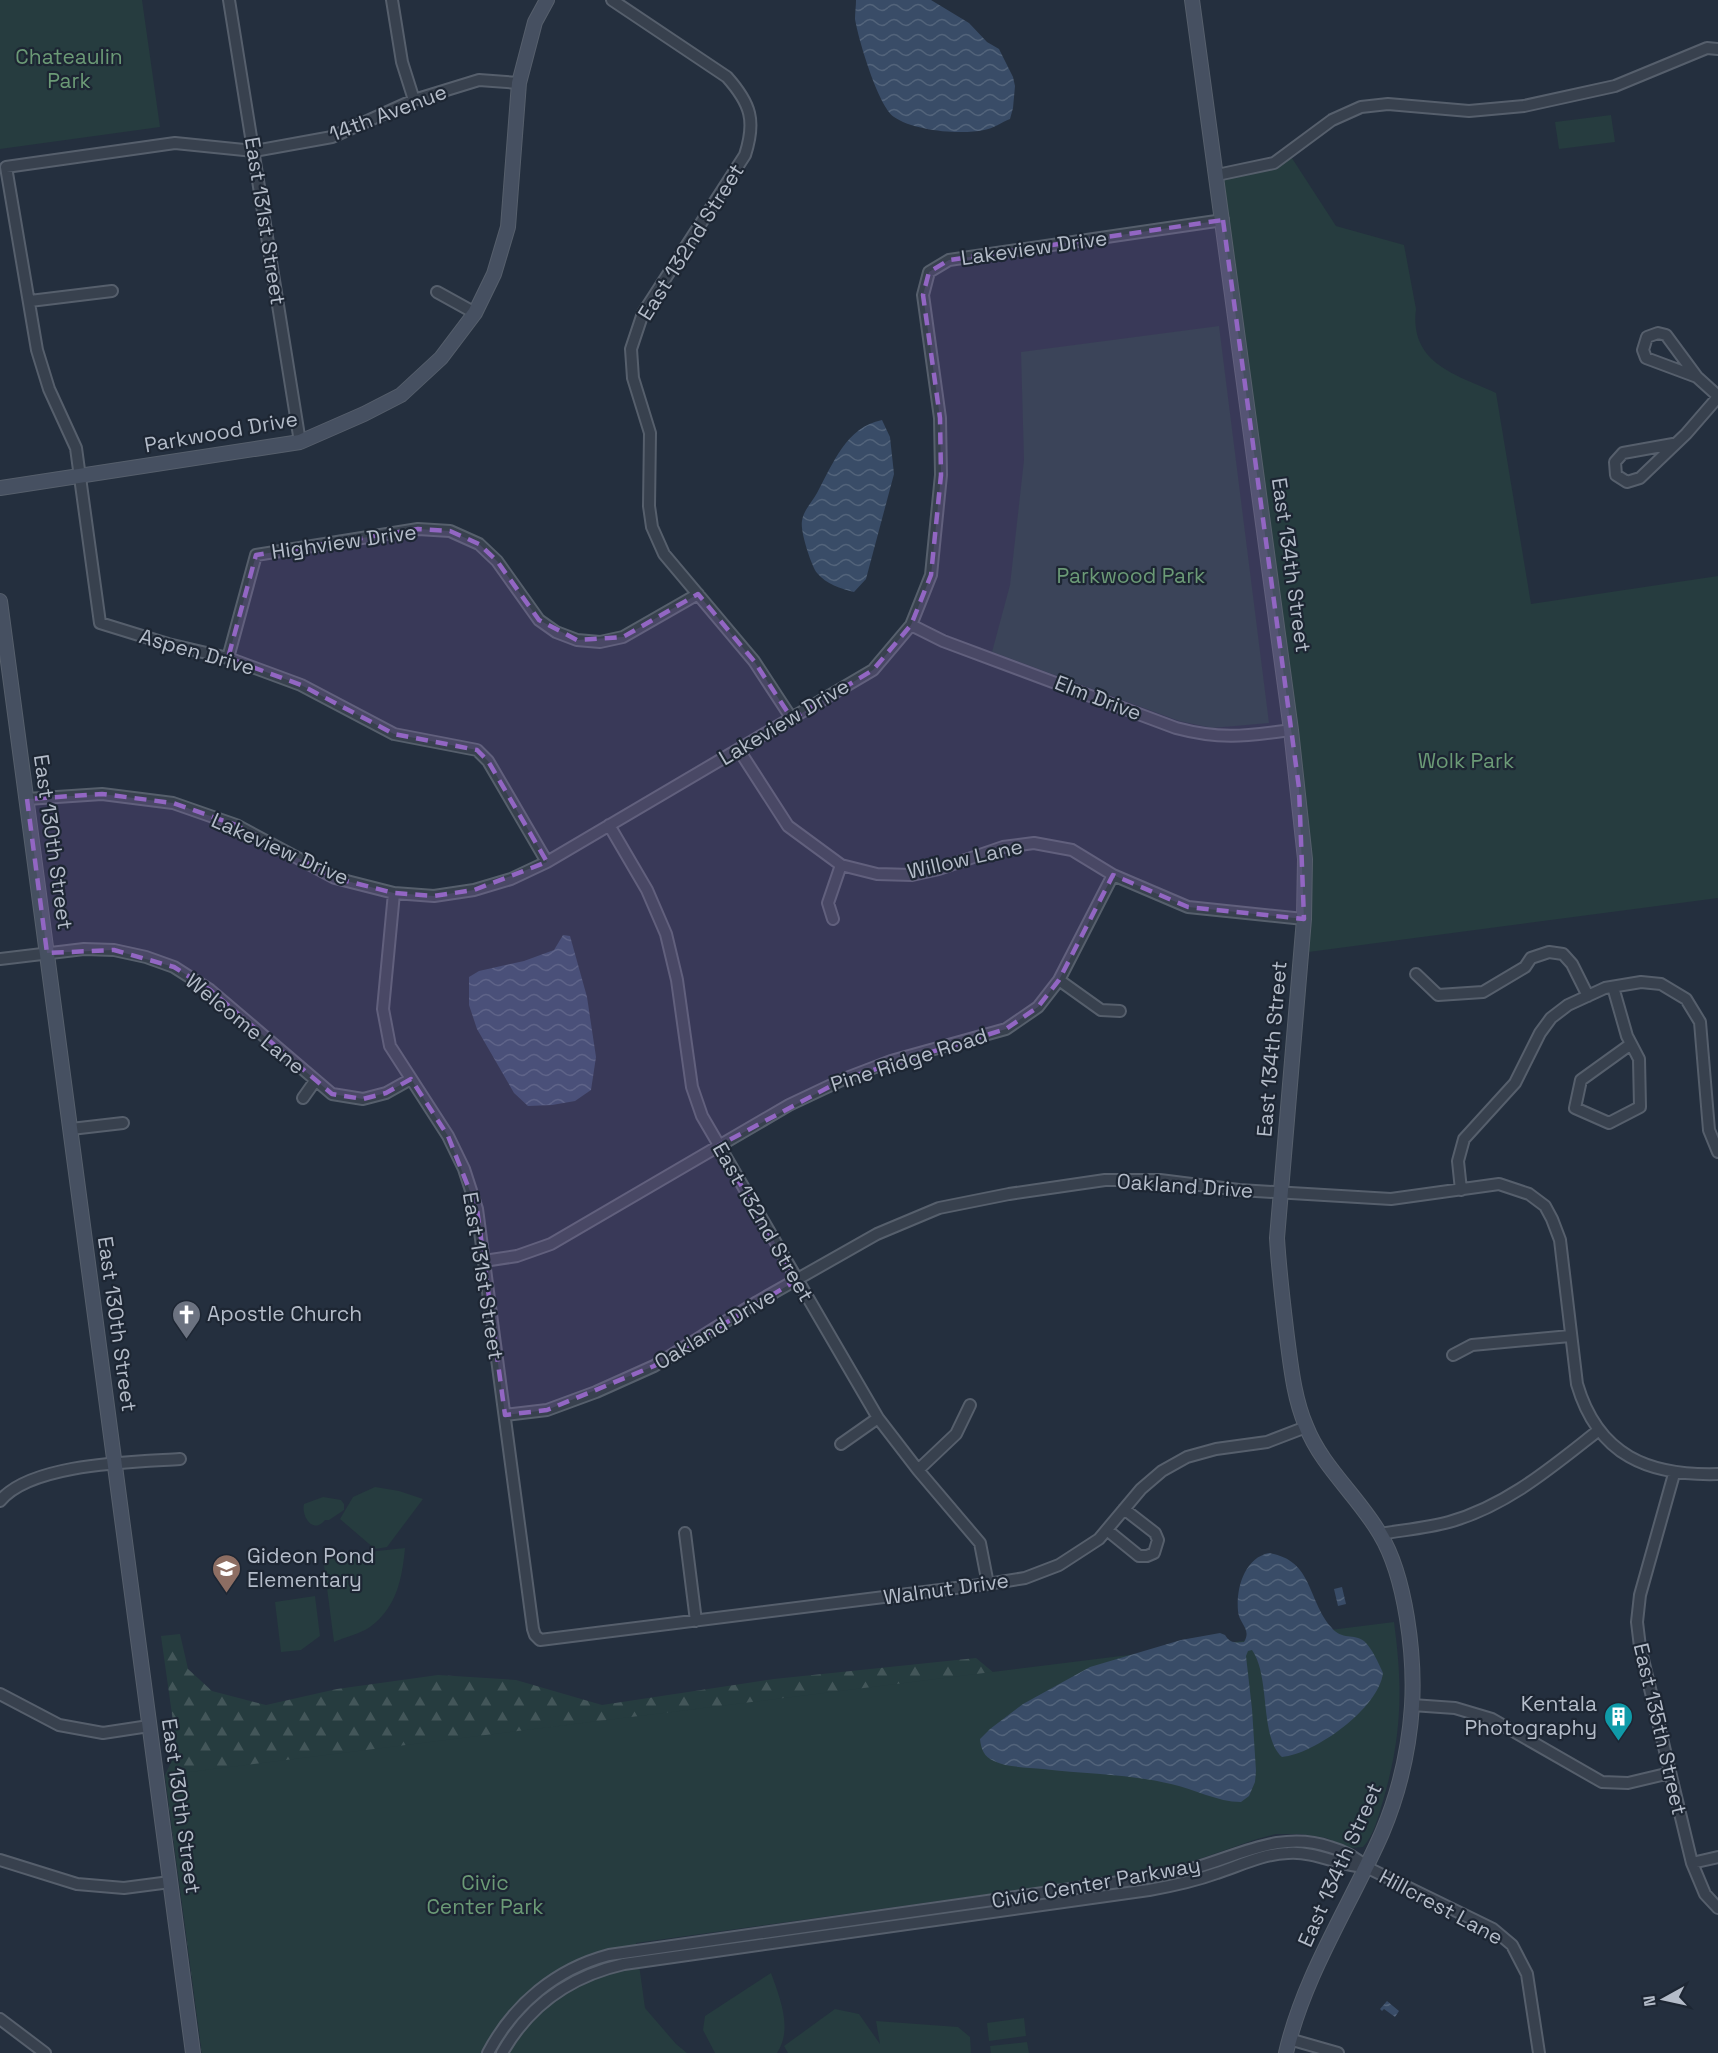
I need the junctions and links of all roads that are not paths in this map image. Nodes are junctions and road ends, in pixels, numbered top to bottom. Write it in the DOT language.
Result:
graph roads {
  1 [pos="229,0"];
  2 [pos="392,0"];
  3 [pos="547,0"];
  4 [pos="612,0"];
  5 [pos="1192,0"];
  6 [pos="1718,49"];
  7 [pos="519,82"];
  8 [pos="414,100"];
  9 [pos="254,151"];
  10 [pos="6,167"];
  11 [pos="1217,175"];
  12 [pos="1223,220"];
  13 [pos="112,291"];
  14 [pos="437,292"];
  15 [pos="30,302"];
  16 [pos="475,313"];
  17 [pos="1697,377"];
  18 [pos="1718,396"];
  19 [pos="300,442"];
  20 [pos="1673,444"];
  21 [pos="81,476"];
  22 [pos="0,488"];
  23 [pos="698,594"];
  24 [pos="0,601"];
  25 [pos="911,625"];
  26 [pos="228,658"];
  27 [pos="792,719"];
  28 [pos="1291,730"];
  29 [pos="739,750"];
  30 [pos="27,799"];
  31 [pos="609,825"];
  32 [pos="547,862"];
  33 [pos="841,865"];
  34 [pos="1113,875"];
  35 [pos="394,893"];
  36 [pos="833,919"];
  37 [pos="1304,919"];
  38 [pos="47,953"];
  39 [pos="0,959"];
  40 [pos="1416,974"];
  41 [pos="1059,980"];
  42 [pos="1613,987"];
  43 [pos="1588,996"];
  44 [pos="1120,1011"];
  45 [pos="1631,1044"];
  46 [pos="411,1079"];
  47 [pos="315,1081"];
  48 [pos="303,1098"];
  49 [pos="123,1123"];
  50 [pos="70,1129"];
  51 [pos="718,1146"];
  52 [pos="1718,1152"];
  53 [pos="1461,1190"];
  54 [pos="1281,1192"];
  55 [pos="484,1261"];
  56 [pos="797,1280"];
  57 [pos="1570,1336"];
  58 [pos="1453,1355"];
  59 [pos="970,1405"];
  60 [pos="505,1415"];
  61 [pos="878,1418"];
  62 [pos="1306,1427"];
  63 [pos="1599,1430"];
  64 [pos="841,1444"];
  65 [pos="180,1459"];
  66 [pos="115,1464"];
  67 [pos="918,1470"];
  68 [pos="1674,1474"];
  69 [pos="1718,1474"];
  70 [pos="2,1494"];
  71 [pos="1125,1509"];
  72 [pos="1107,1530"];
  73 [pos="685,1533"];
  74 [pos="1380,1534"];
  75 [pos="988,1584"];
  76 [pos="696,1621"];
  77 [pos="540,1640"];
  78 [pos="0,1694"];
  79 [pos="1412,1705"];
  80 [pos="150,1726"];
  81 [pos="1670,1773"];
  82 [pos="1718,1857"];
  83 [pos="0,1860"];
  84 [pos="1692,1863"];
  85 [pos="1366,1867"];
  86 [pos="170,1882"];
  87 [pos="1718,1908"];
  88 [pos="0,2019"];
  89 [pos="1288,2046"];
  90 [pos="45,2053"];
  91 [pos="193,2053"];
  92 [pos="488,2053"];
  93 [pos="502,2053"];
  94 [pos="1338,2053"];
  95 [pos="1539,2053"];
  1 -- 9 [label="street, East 131st Street"];
  2 -- 8 [label="street"];
  3 -- 7 [label="street, Parkwood Drive"];
  4 -- 23 [label="street, East 132nd Street"];
  5 -- 11 [label="street, East 134th Street"];
  6 -- 11 [label="street"];
  7 -- 8 [label="street, 14th Avenue"];
  7 -- 16 [label="street, Parkwood Drive"];
  8 -- 9 [label="street, 14th Avenue"];
  9 -- 10 [label="street, 14th Avenue"];
  9 -- 19 [label="street, East 131st Street"];
  10 -- 15 [label="street, Aspen Drive"];
  11 -- 12 [label="street, East 134th Street"];
  12 -- 25 [label="street, Lakeview Drive"];
  12 -- 28 [label="street, East 134th Street"];
  13 -- 15 [label="street"];
  14 -- 16 [label="street"];
  15 -- 21 [label="street, Aspen Drive"];
  16 -- 19 [label="street, Parkwood Drive"];
  17 -- 17 [label="street"];
  17 -- 18 [label="street"];
  18 -- 20 [label="street"];
  19 -- 21 [label="street, Parkwood Drive"];
  20 -- 20 [label="street"];
  21 -- 22 [label="street, Parkwood Drive"];
  21 -- 26 [label="street, Aspen Drive"];
  23 -- 26 [label="street, Highview Drive"];
  23 -- 27 [label="street, East 132nd Street"];
  24 -- 30 [label="street, East 130th Street"];
  25 -- 27 [label="street, Lakeview Drive"];
  25 -- 28 [label="street, Elm Drive"];
  26 -- 32 [label="street, Aspen Drive"];
  27 -- 29 [label="street, Lakeview Drive"];
  28 -- 37 [label="street, East 134th Street"];
  29 -- 31 [label="street, Lakeview Drive"];
  29 -- 33 [label="street, Willow Lane"];
  30 -- 35 [label="street, Lakeview Drive"];
  30 -- 38 [label="street, East 130th Street"];
  31 -- 32 [label="street, Lakeview Drive"];
  31 -- 51 [label="street, East 132nd Street"];
  32 -- 35 [label="street, Lakeview Drive"];
  33 -- 34 [label="street, Willow Lane"];
  33 -- 36 [label="street"];
  34 -- 37 [label="street, Willow Lane"];
  34 -- 41 [label="street, Pine Ridge Road"];
  35 -- 46 [label="street, East 131st Street"];
  37 -- 54 [label="street, East 134th Street"];
  38 -- 39 [label="street, Welcome Lane"];
  38 -- 47 [label="street, Welcome Lane"];
  38 -- 50 [label="street, East 130th Street"];
  40 -- 43 [label="street"];
  41 -- 44 [label="street"];
  41 -- 51 [label="street, Pine Ridge Road"];
  42 -- 43 [label="street"];
  42 -- 45 [label="street"];
  42 -- 52 [label="street"];
  43 -- 53 [label="street"];
  45 -- 45 [label="street"];
  46 -- 47 [label="street, Welcome Lane"];
  46 -- 55 [label="street, East 131st Street"];
  47 -- 48 [label="street"];
  49 -- 50 [label="street"];
  50 -- 66 [label="street, East 130th Street"];
  51 -- 55 [label="street, Pine Ridge Road"];
  51 -- 56 [label="street, East 132nd Street"];
  53 -- 54 [label="street, Oakland Drive"];
  53 -- 57 [label="street, Oakland Drive"];
  54 -- 56 [label="street, Oakland Drive"];
  54 -- 62 [label="street, East 134th Street"];
  55 -- 60 [label="street, East 131st Street"];
  56 -- 60 [label="street, Oakland Drive"];
  56 -- 61 [label="street, East 132nd Street"];
  57 -- 58 [label="street"];
  57 -- 63 [label="street, Oakland Drive"];
  59 -- 67 [label="street"];
  60 -- 77 [label="street, East 131st Street"];
  61 -- 64 [label="street"];
  61 -- 67 [label="street, East 132nd Street"];
  62 -- 71 [label="street, Walnut Drive"];
  62 -- 74 [label="street, East 134th Street"];
  63 -- 68 [label="street, Oakland Drive"];
  63 -- 74 [label="street"];
  65 -- 66 [label="street"];
  66 -- 70 [label="street"];
  66 -- 80 [label="street, East 130th Street"];
  67 -- 75 [label="street, East 132nd Street"];
  68 -- 69 [label="street, Oakland Drive"];
  68 -- 81 [label="street, East 135th Street"];
  71 -- 72 [label="street, Walnut Drive"];
  71 -- 72 [label="street"];
  72 -- 75 [label="street, Walnut Drive"];
  73 -- 76 [label="street"];
  74 -- 79 [label="street, East 134th Street"];
  75 -- 76 [label="street, Walnut Drive"];
  76 -- 77 [label="street, Walnut Drive"];
  78 -- 80 [label="street"];
  79 -- 81 [label="street"];
  79 -- 85 [label="street, East 134th Street"];
  80 -- 86 [label="street, East 130th Street"];
  81 -- 84 [label="street, East 135th Street"];
  82 -- 84 [label="street"];
  83 -- 86 [label="street"];
  84 -- 87 [label="street, East 135th Street"];
  85 -- 89 [label="street, East 134th Street"];
  85 -- 92 [label="street, Civic Center Parkway"];
  85 -- 93 [label="street, Civic Center Parkway"];
  85 -- 95 [label="street, Hillcrest Lane"];
  86 -- 91 [label="street, East 130th Street"];
  88 -- 90 [label="street"];
  89 -- 94 [label="street"];
}
